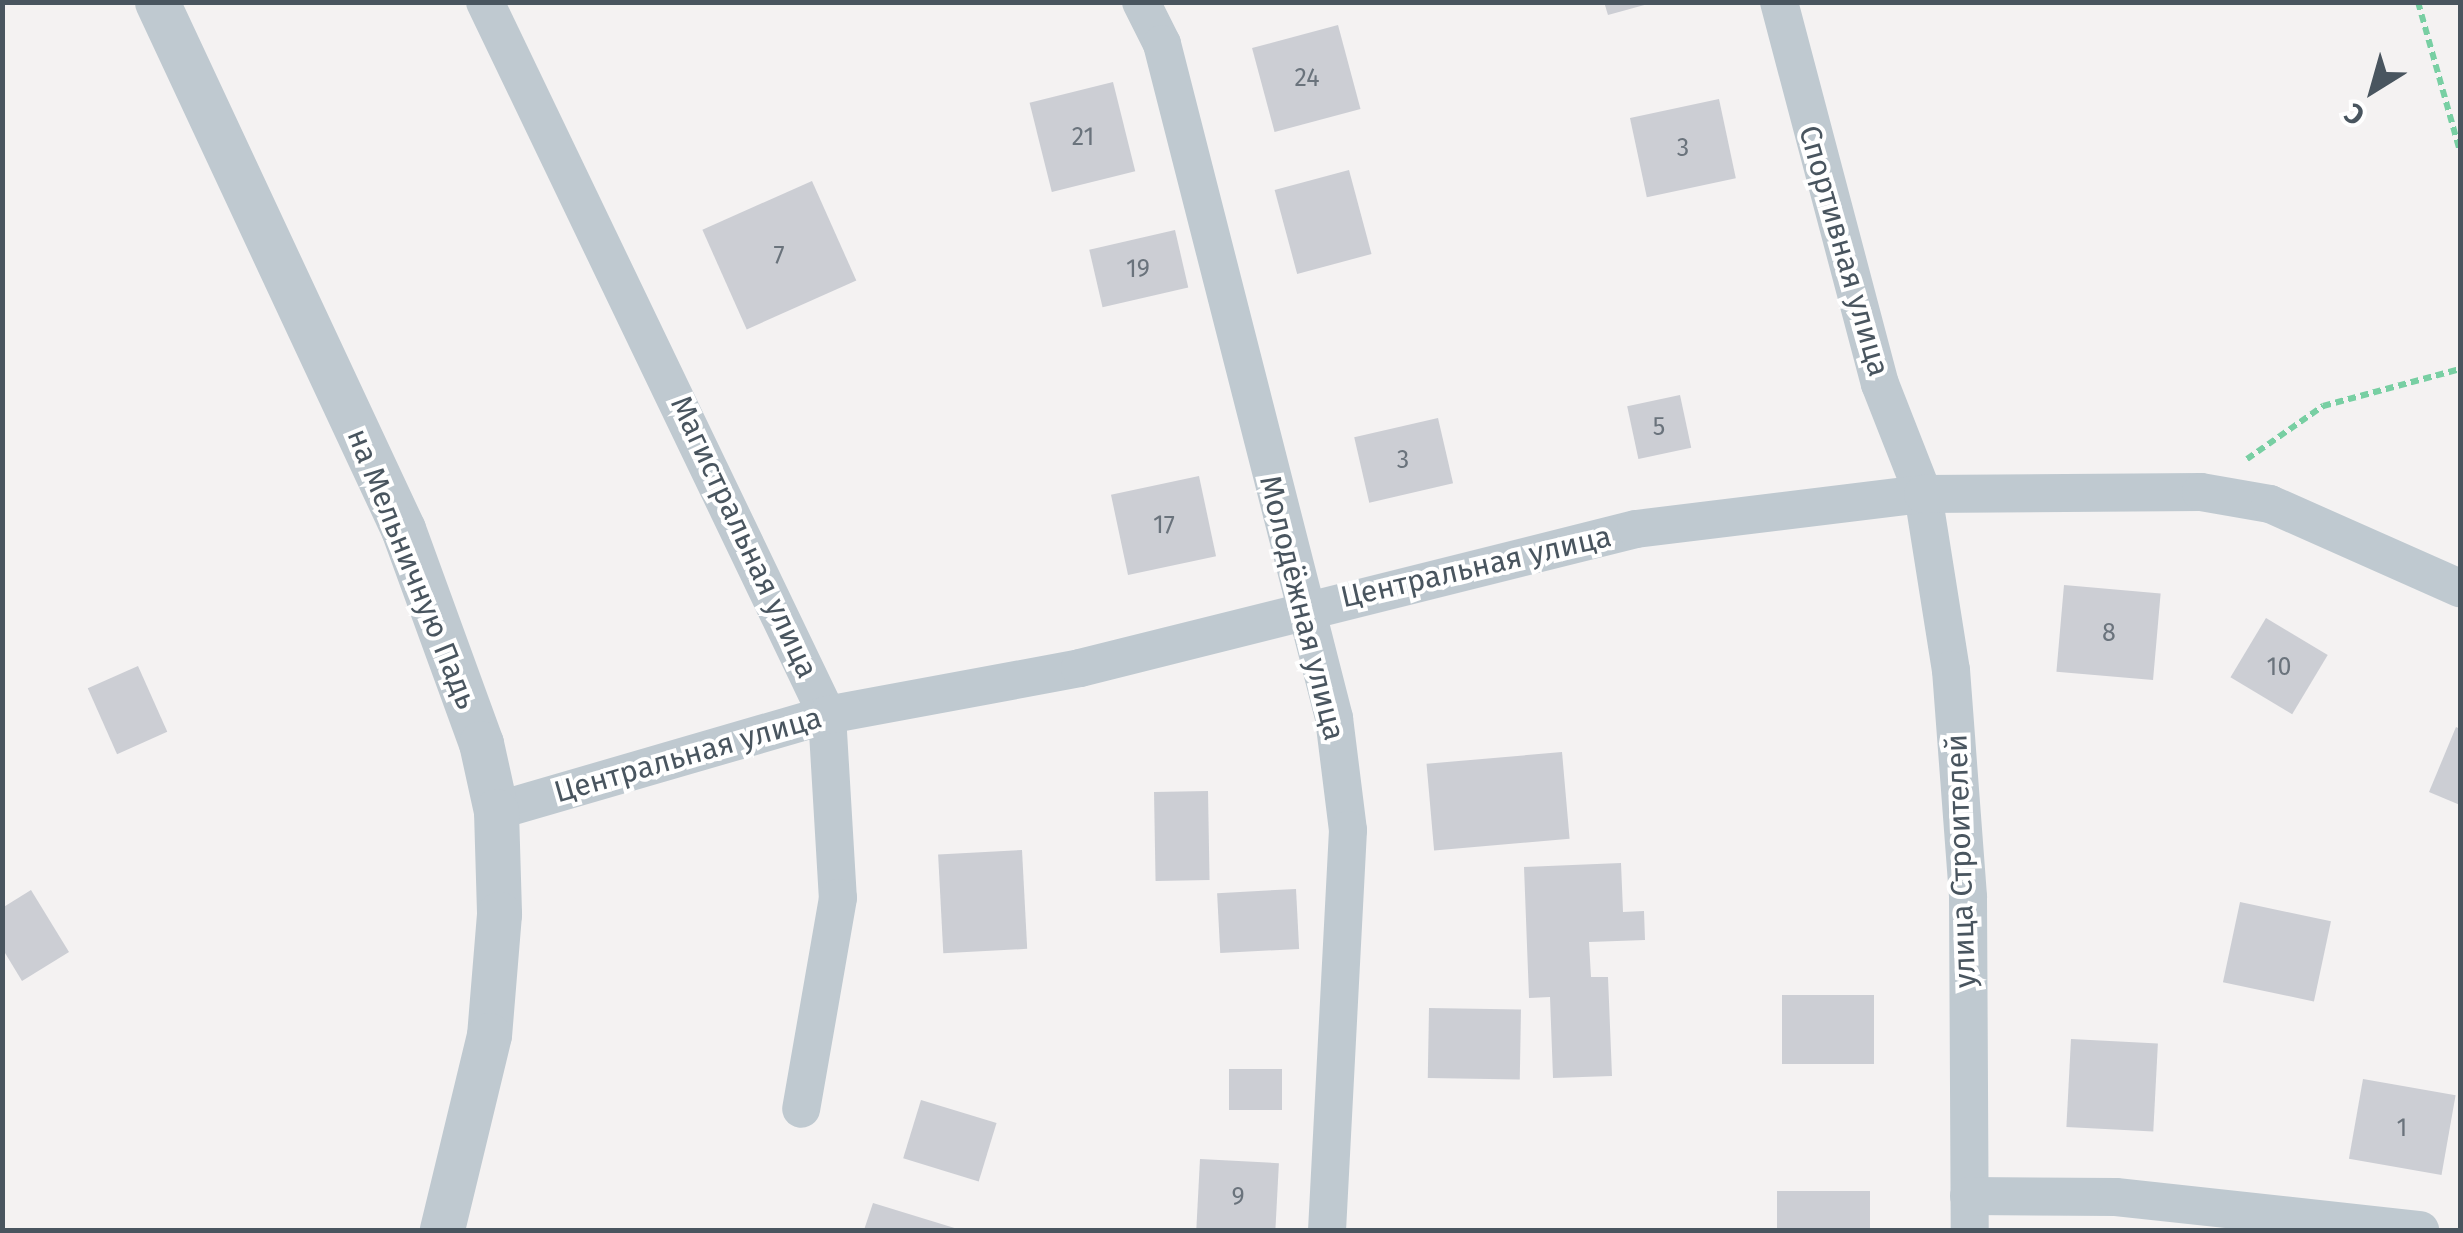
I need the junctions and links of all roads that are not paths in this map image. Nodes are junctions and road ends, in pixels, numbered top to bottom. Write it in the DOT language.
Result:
graph roads {
  1 [pos="157,2"];
  2 [pos="485,2"];
  3 [pos="1140,2"];
  4 [pos="1779,2"];
  5 [pos="1923,494"];
  6 [pos="2460,588"];
  7 [pos="1301,608"];
  8 [pos="827,714"];
  9 [pos="496,810"];
  10 [pos="801,1109"];
  11 [pos="1970,1213"];
  12 [pos="442,1230"];
  13 [pos="1327,1230"];
  14 [pos="2420,1230"];
  1 -- 9 [label="street, на Мельничную Падь"];
  2 -- 8 [label="street, Магистральная улица"];
  3 -- 7 [label="street, Молодёжная улица"];
  4 -- 5 [label="street, Спортивная улица"];
  5 -- 6 [label="street, Центральная улица"];
  5 -- 7 [label="street, Центральная улица"];
  5 -- 11 [label="street, улица Строителей"];
  7 -- 8 [label="street, Центральная улица"];
  7 -- 13 [label="street, Молодёжная улица"];
  8 -- 9 [label="street, Центральная улица"];
  8 -- 10 [label="street, Магистральная улица"];
  9 -- 12 [label="street, на Мельничную Падь"];
  11 -- 14 [label="street"];
}
